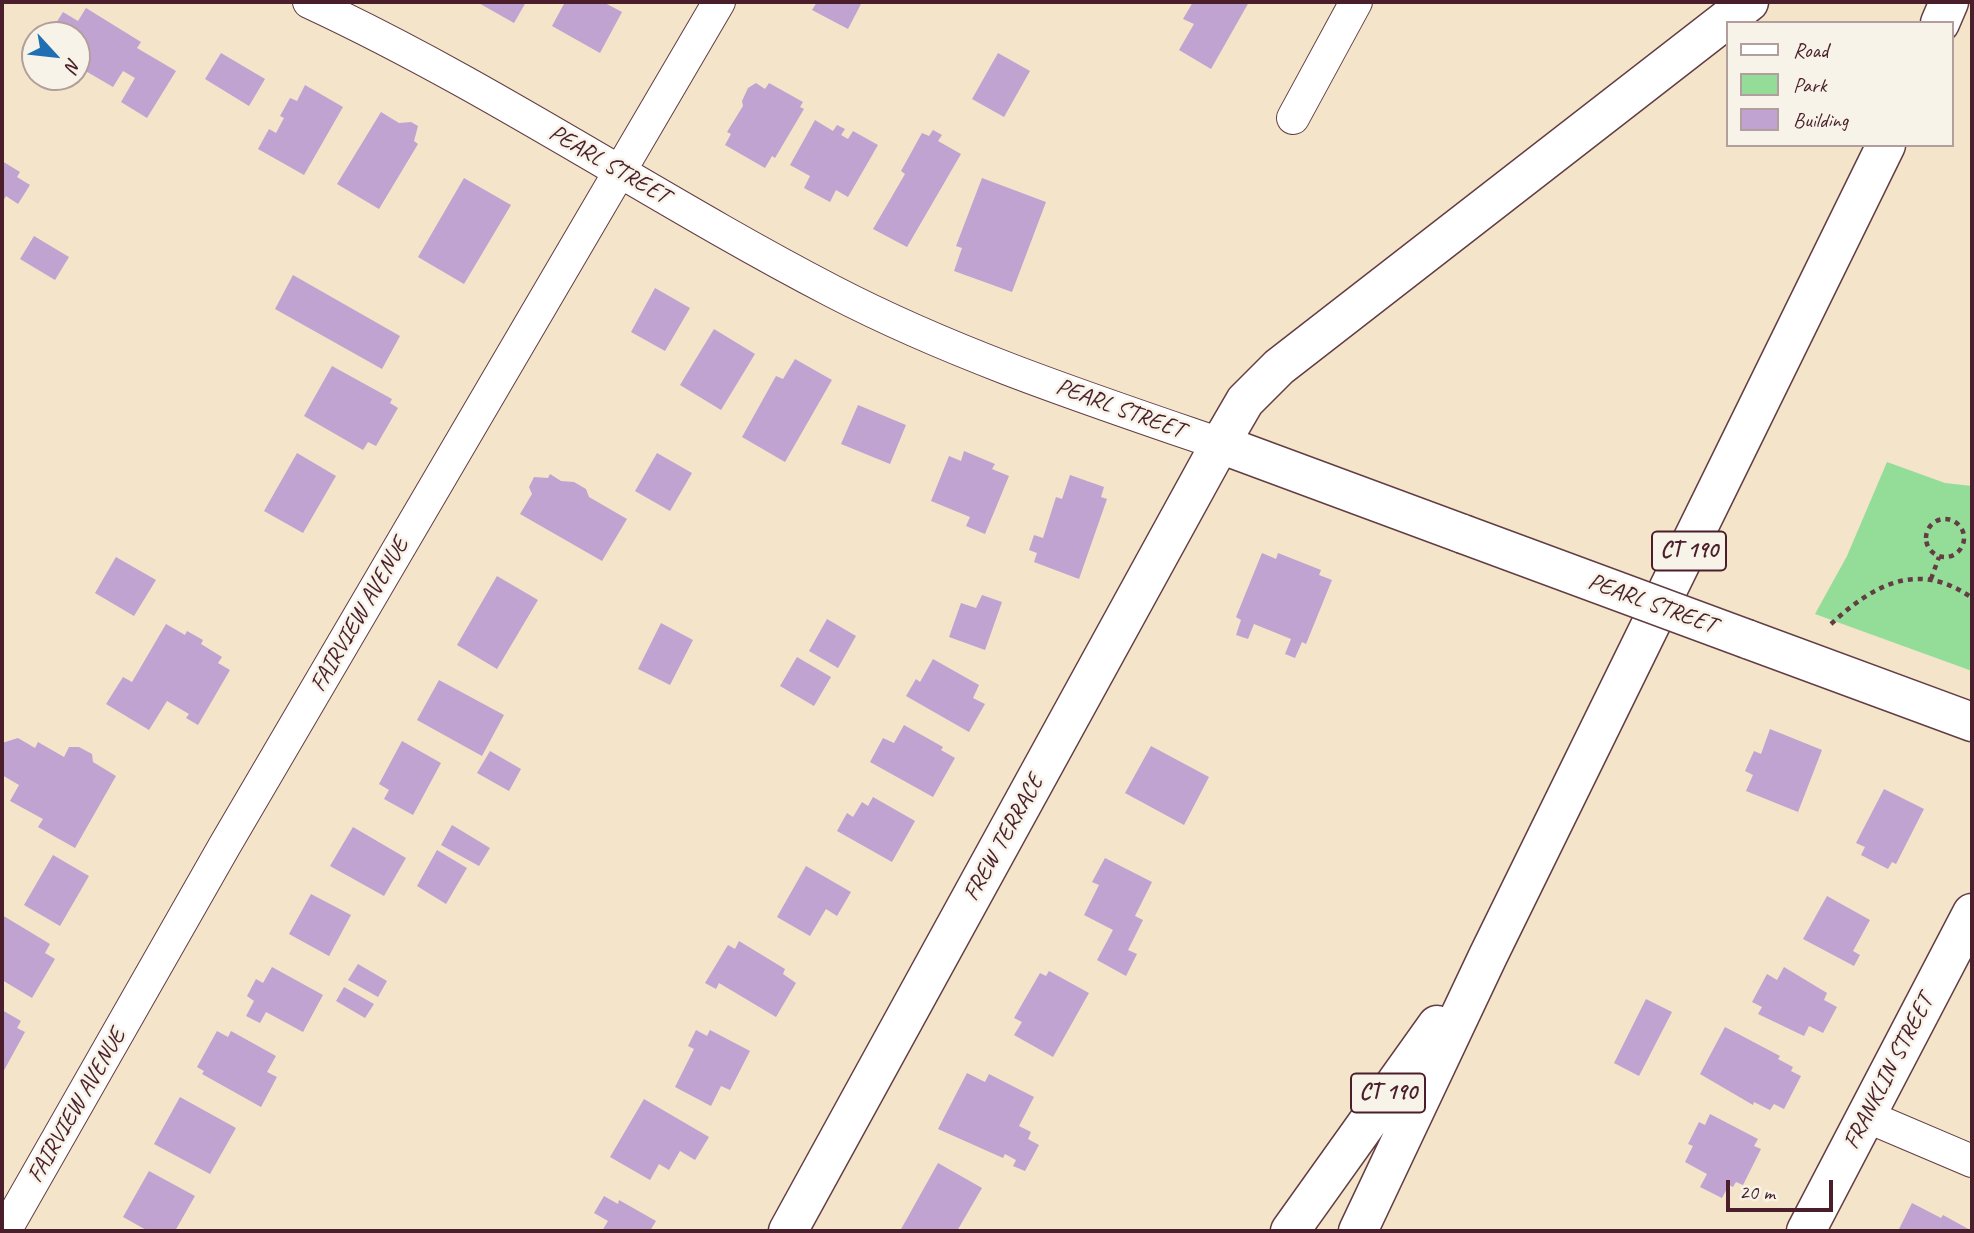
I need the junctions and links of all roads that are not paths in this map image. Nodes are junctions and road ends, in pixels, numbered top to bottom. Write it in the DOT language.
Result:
graph roads {
  1 [pos="309,2"];
  2 [pos="719,2"];
  3 [pos="1356,2"];
  4 [pos="1749,2"];
  5 [pos="1949,2"];
  6 [pos="1941,21"];
  7 [pos="1293,118"];
  8 [pos="1885,147"];
  9 [pos="620,171"];
  10 [pos="1220,444"];
  11 [pos="1972,723"];
  12 [pos="1972,913"];
  13 [pos="1488,956"];
  14 [pos="1866,1116"];
  15 [pos="1972,1161"];
  16 [pos="5,1231"];
  17 [pos="788,1231"];
  18 [pos="1290,1231"];
  19 [pos="1358,1231"];
  20 [pos="1806,1231"];
  1 -- 9 [label="street, PEARL STREET"];
  2 -- 9 [label="street, FAIRVIEW AVENUE"];
  3 -- 7 [label="street"];
  4 -- 10 [label="main road, FREW TERRACE"];
  5 -- 6 [label="main road"];
  8 -- 13 [label="main road, CT 190"];
  9 -- 10 [label="street, PEARL STREET"];
  9 -- 16 [label="street, FAIRVIEW AVENUE"];
  10 -- 11 [label="main road, PEARL STREET, bridge"];
  10 -- 17 [label="main road, FREW TERRACE"];
  12 -- 14 [label="main road, FRANKLIN STREET"];
  13 -- 18 [label="main road, CT 190"];
  13 -- 19 [label="main road, CT 190"];
  14 -- 15 [label="street"];
  14 -- 20 [label="main road, FRANKLIN STREET"];
}
